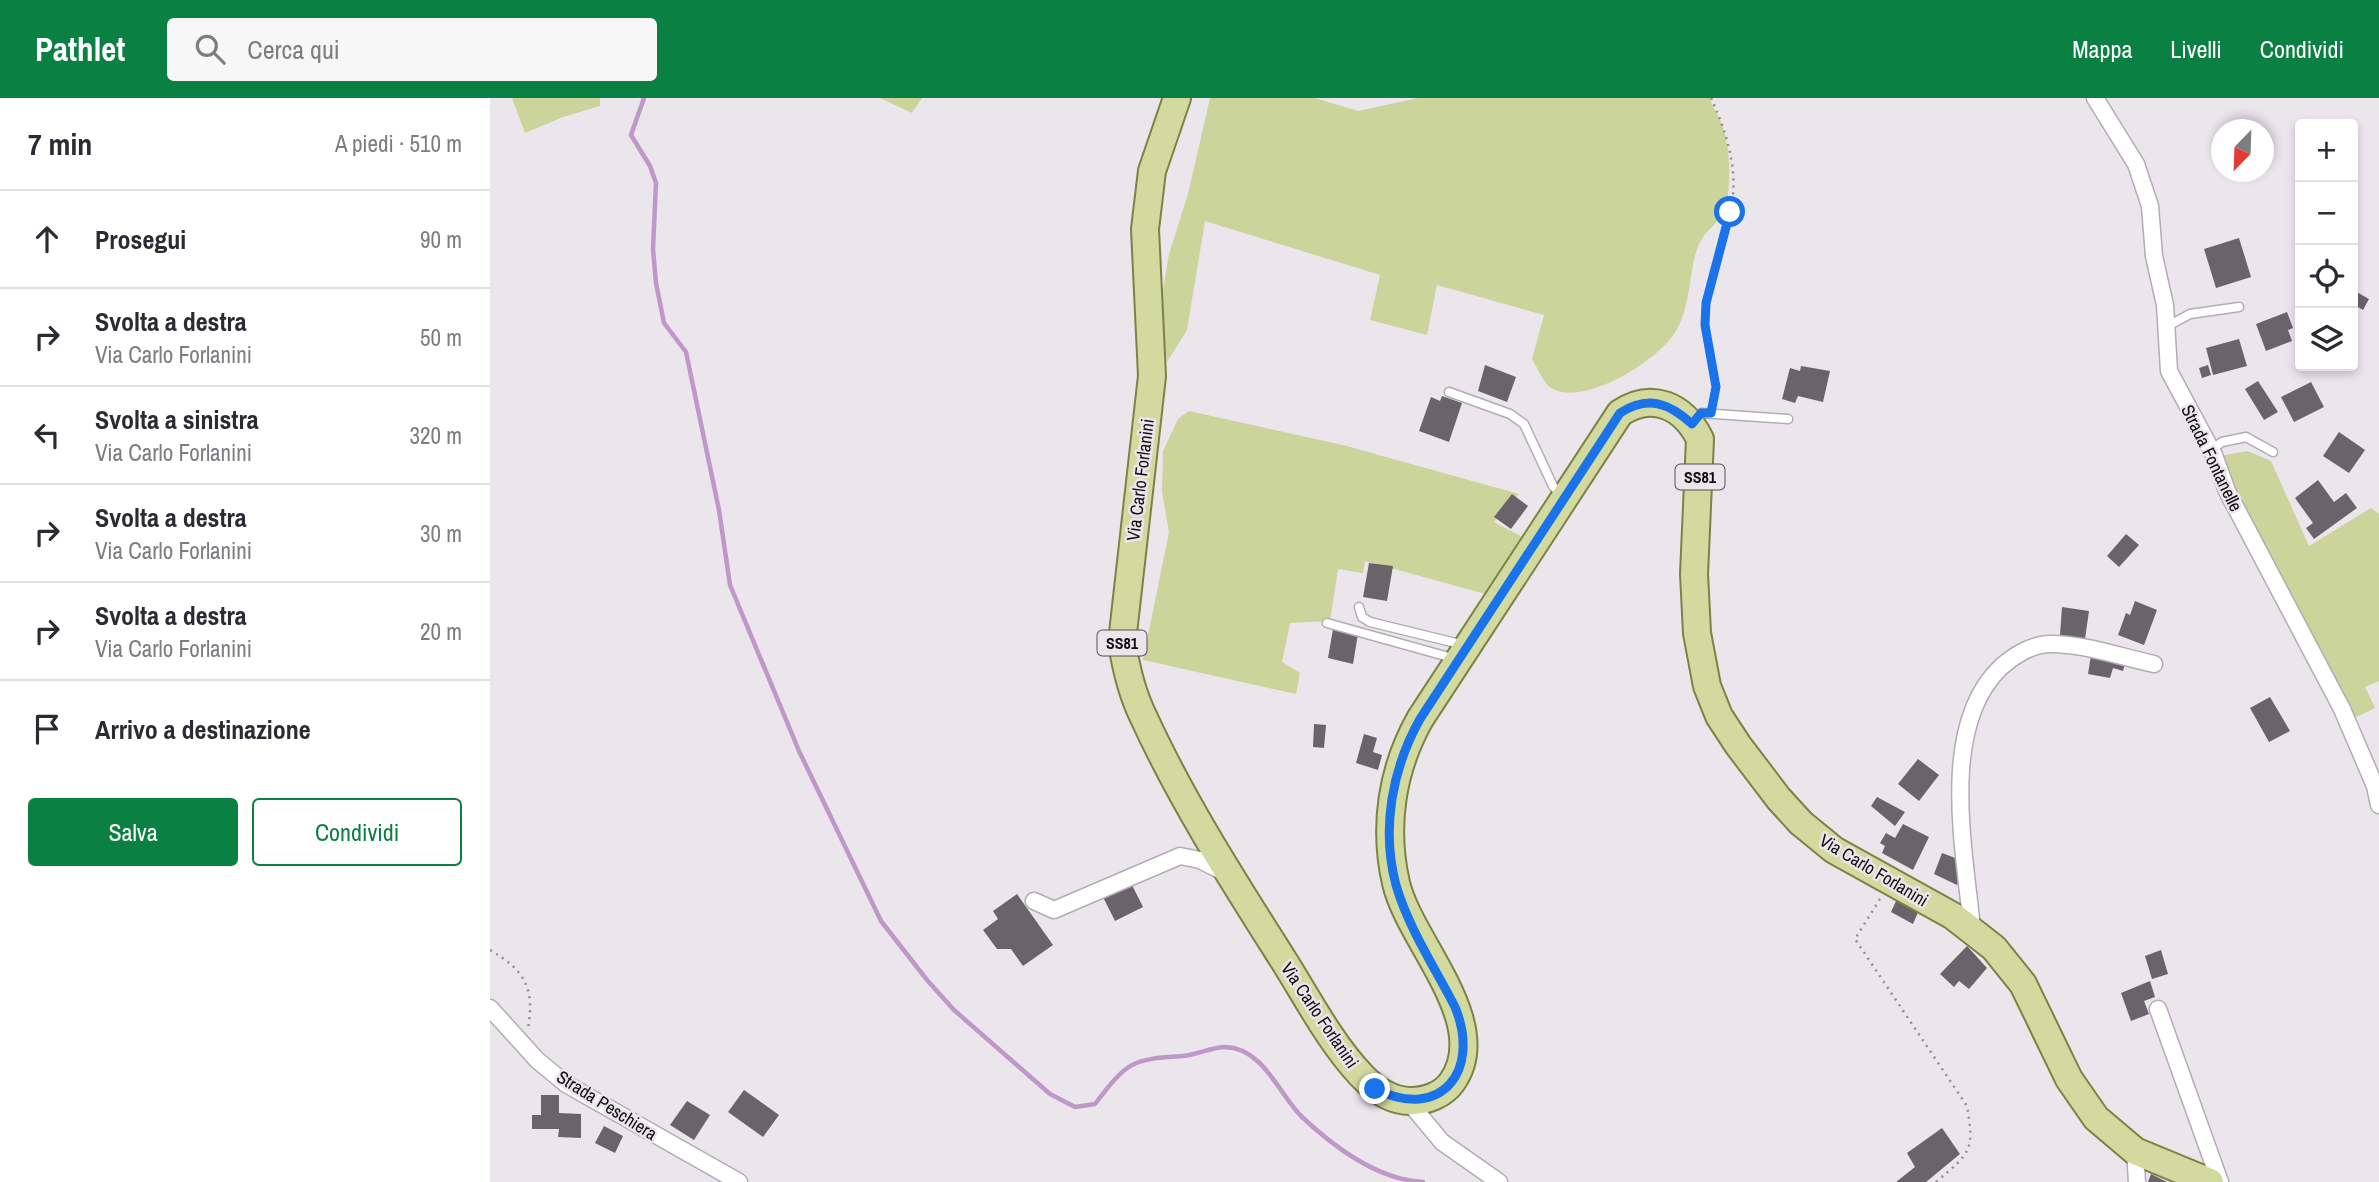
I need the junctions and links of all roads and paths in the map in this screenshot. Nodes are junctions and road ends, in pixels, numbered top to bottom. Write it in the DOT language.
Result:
graph roads {
  1 [pos="1177,98"];
  2 [pos="1711,98"];
  3 [pos="2095,98"];
  4 [pos="2239,307"];
  5 [pos="2166,327"];
  6 [pos="1449,392"];
  7 [pos="1702,419"];
  8 [pos="1788,419"];
  9 [pos="2211,450"];
  10 [pos="2273,452"];
  11 [pos="1564,498"];
  12 [pos="1359,607"];
  13 [pos="1327,623"];
  14 [pos="1463,653"];
  15 [pos="2154,664"];
  16 [pos="2379,804"];
  17 [pos="1228,874"];
  18 [pos="1891,881"];
  19 [pos="1034,901"];
  20 [pos="1972,929"];
  21 [pos="490,950"];
  22 [pos="490,1008"];
  23 [pos="2158,1009"];
  24 [pos="525,1045"];
  25 [pos="1408,1101"];
  26 [pos="2135,1151"];
  27 [pos="739,1182"];
  28 [pos="1499,1182"];
  29 [pos="1937,1182"];
  30 [pos="2137,1182"];
  31 [pos="2210,1182"];
  32 [pos="2220,1182"];
  1 -- 17 [label="main road, Via Carlo Forlanini / SS81"];
  2 -- 7 [label="path"];
  3 -- 5 [label="street, Strada Fontanelle"];
  4 -- 5 [label="lane"];
  5 -- 9 [label="street, Strada Fontanelle"];
  6 -- 11 [label="lane"];
  7 -- 8 [label="lane"];
  7 -- 11 [label="main road"];
  7 -- 18 [label="main road, Via Carlo Forlanini / SS81"];
  9 -- 10 [label="lane"];
  9 -- 16 [label="street, Strada Fontanelle"];
  11 -- 14 [label="main road"];
  12 -- 14 [label="lane"];
  13 -- 14 [label="lane"];
  14 -- 25 [label="main road"];
  15 -- 20 [label="street"];
  17 -- 19 [label="street"];
  17 -- 25 [label="main road, Via Carlo Forlanini / SS81"];
  18 -- 20 [label="main road, Via Carlo Forlanini / SS81"];
  18 -- 29 [label="path"];
  20 -- 26 [label="main road, Via Carlo Forlanini / SS81"];
  21 -- 24 [label="path"];
  22 -- 24 [label="street, Strada Peschiera"];
  23 -- 32 [label="street"];
  24 -- 27 [label="street, Strada Peschiera"];
  25 -- 28 [label="street"];
  26 -- 30 [label="street"];
  26 -- 31 [label="main road, Via Carlo Forlanini / SS81"];
}
